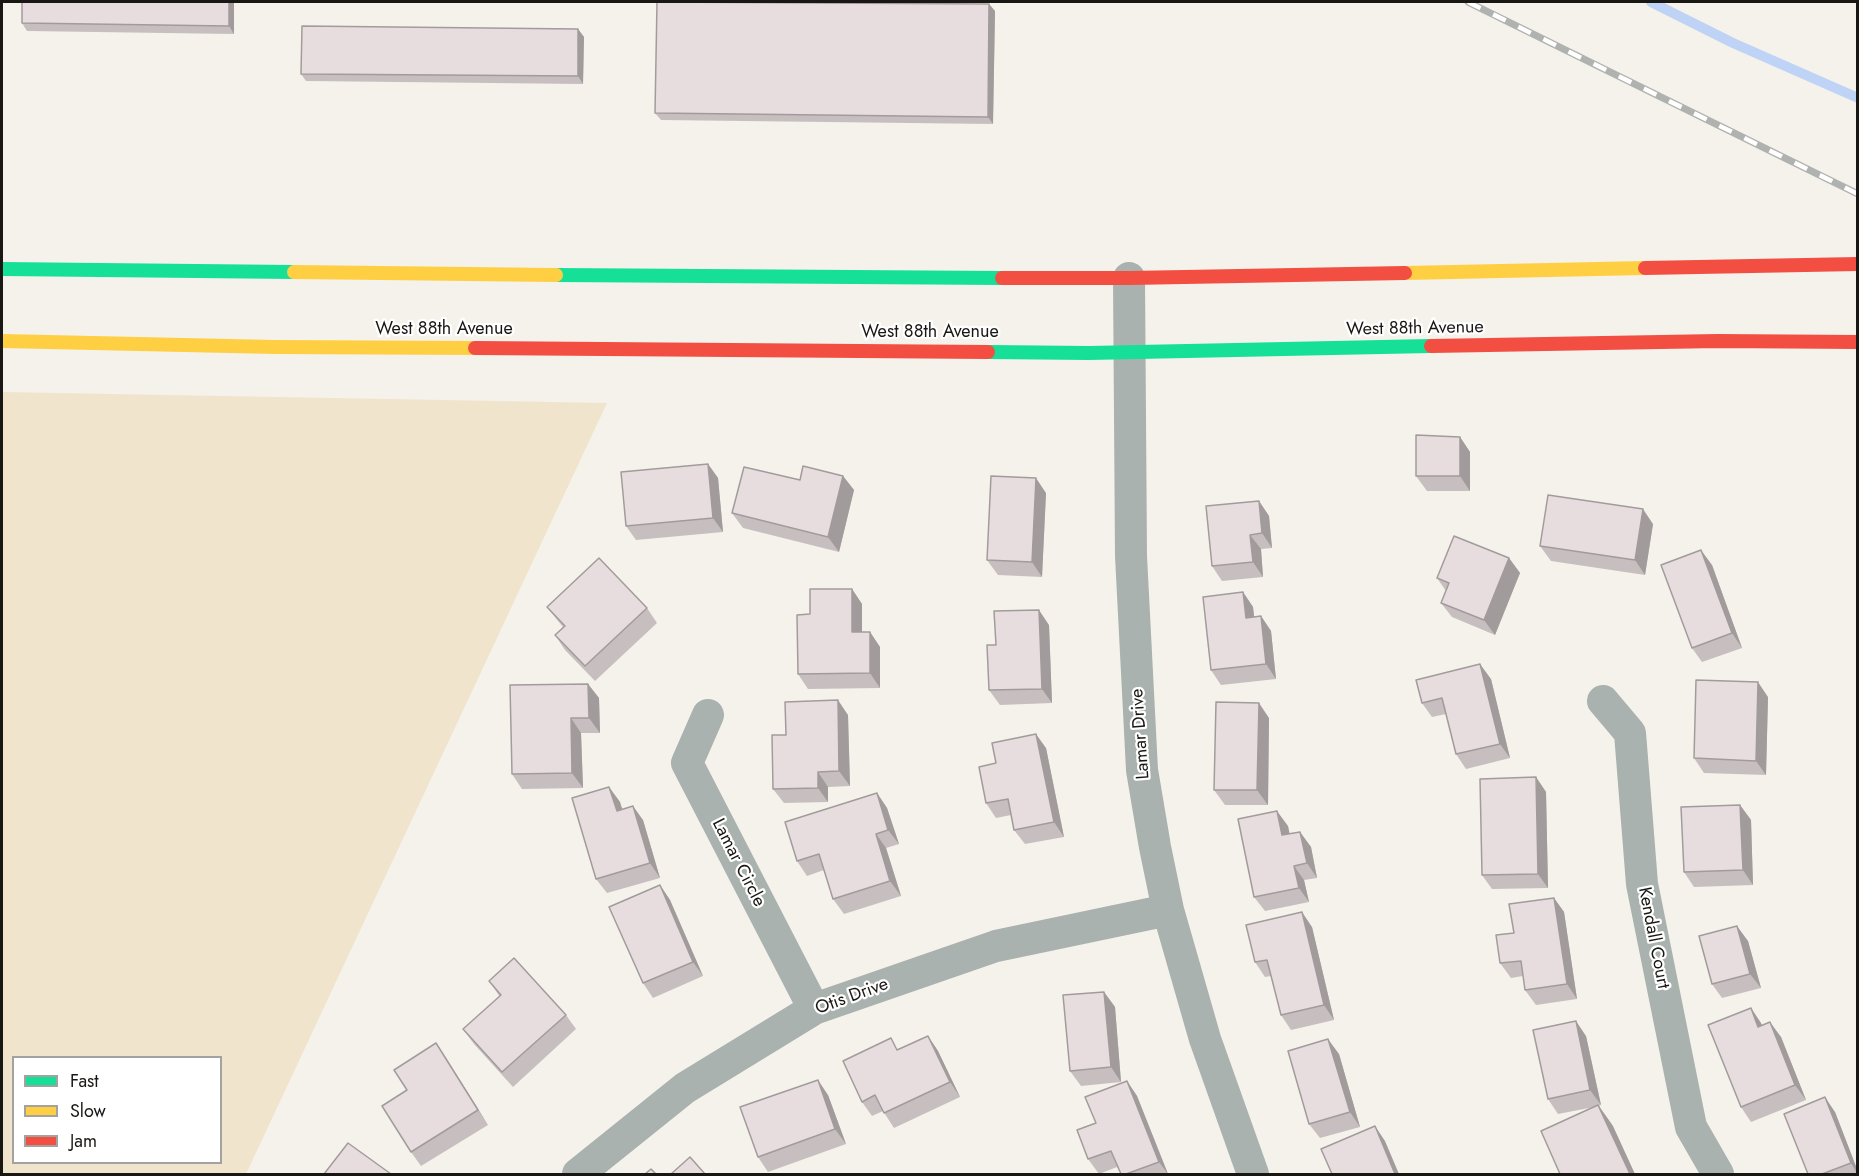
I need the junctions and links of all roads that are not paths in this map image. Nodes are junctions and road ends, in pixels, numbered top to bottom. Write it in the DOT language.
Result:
graph roads {
  1 [pos="1857,264"];
  2 [pos="2,269"];
  3 [pos="1129,278"];
  4 [pos="2,341"];
  5 [pos="1857,342"];
  6 [pos="1128,353"];
  7 [pos="1603,700"];
  8 [pos="708,715"];
  9 [pos="1168,910"];
  10 [pos="814,1009"];
  11 [pos="578,1174"];
  12 [pos="1253,1174"];
  13 [pos="1718,1174"];
  1 -- 3 [label="main road"];
  2 -- 3 [label="main road"];
  3 -- 6 [label="street, Lamar Drive"];
  4 -- 6 [label="main road, West 88th Avenue"];
  5 -- 6 [label="main road, West 88th Avenue"];
  6 -- 9 [label="street, Lamar Drive"];
  7 -- 13 [label="street, Kendall Court"];
  8 -- 10 [label="street, Lamar Circle"];
  9 -- 10 [label="street, Otis Drive"];
  9 -- 12 [label="street, Lamar Drive"];
  10 -- 11 [label="street, Otis Drive"];
}
